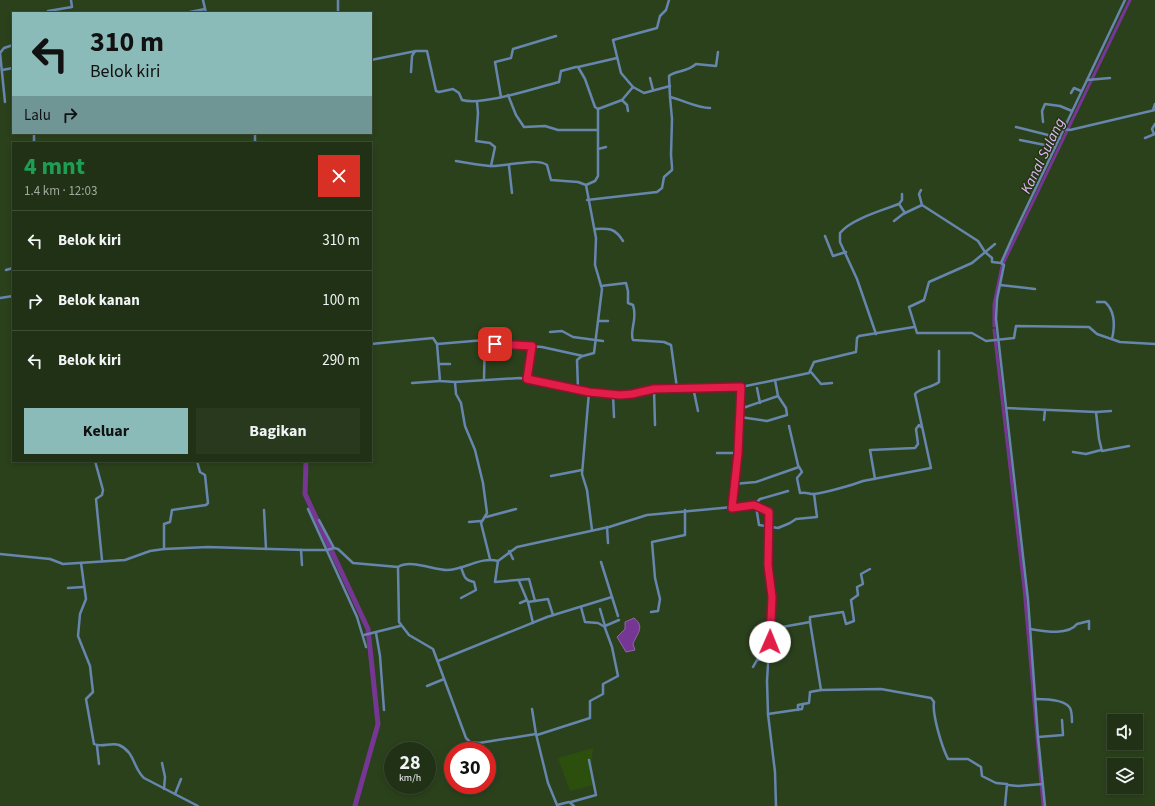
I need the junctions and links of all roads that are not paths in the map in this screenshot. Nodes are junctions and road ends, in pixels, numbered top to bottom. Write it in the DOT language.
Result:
graph roads {
  1 [pos="71,0"];
  2 [pos="203,0"];
  3 [pos="338,0"];
  4 [pos="669,0"];
  5 [pos="1125,0"];
  6 [pos="205,9"];
  7 [pos="48,12"];
  8 [pos="190,12"];
  9 [pos="206,12"];
  10 [pos="338,12"];
  11 [pos="556,36"];
  12 [pos="12,44"];
  13 [pos="416,50"];
  14 [pos="718,52"];
  15 [pos="0,53"];
  16 [pos="617,58"];
  17 [pos="372,60"];
  18 [pos="578,67"];
  19 [pos="12,68"];
  20 [pos="2,70"];
  21 [pos="410,72"];
  22 [pos="650,78"];
  23 [pos="1110,78"];
  24 [pos="1088,80"];
  25 [pos="670,86"];
  26 [pos="633,87"];
  27 [pos="653,90"];
  28 [pos="1082,91"];
  29 [pos="1071,93"];
  30 [pos="508,95"];
  31 [pos="501,97"];
  32 [pos="670,97"];
  33 [pos="622,100"];
  34 [pos="6,102"];
  35 [pos="477,102"];
  36 [pos="1155,104"];
  37 [pos="710,108"];
  38 [pos="598,109"];
  39 [pos="1154,110"];
  40 [pos="628,111"];
  41 [pos="1072,111"];
  42 [pos="1043,122"];
  43 [pos="1155,124"];
  44 [pos="1016,127"];
  45 [pos="1064,129"];
  46 [pos="597,130"];
  47 [pos="1155,134"];
  48 [pos="1060,138"];
  49 [pos="1145,138"];
  50 [pos="1020,140"];
  51 [pos="606,147"];
  52 [pos="1055,147"];
  53 [pos="598,149"];
  54 [pos="456,161"];
  55 [pos="491,166"];
  56 [pos="509,166"];
  57 [pos="586,185"];
  58 [pos="921,190"];
  59 [pos="512,193"];
  60 [pos="902,194"];
  61 [pos="587,199"];
  62 [pos="899,204"];
  63 [pos="922,205"];
  64 [pos="905,213"];
  65 [pos="894,222"];
  66 [pos="595,229"];
  67 [pos="825,236"];
  68 [pos="623,241"];
  69 [pos="995,244"];
  70 [pos="846,252"];
  71 [pos="985,252"];
  72 [pos="1002,263"];
  73 [pos="12,268"];
  74 [pos="6,270"];
  75 [pos="1000,284"];
  76 [pos="601,286"];
  77 [pos="1035,289"];
  78 [pos="12,296"];
  79 [pos="0,298"];
  80 [pos="1097,302"];
  81 [pos="599,320"];
  82 [pos="608,321"];
  83 [pos="914,327"];
  84 [pos="485,332"];
  85 [pos="550,332"];
  86 [pos="876,334"];
  87 [pos="596,339"];
  88 [pos="1112,339"];
  89 [pos="485,340"];
  90 [pos="996,340"];
  91 [pos="603,341"];
  92 [pos="372,344"];
  93 [pos="437,344"];
  94 [pos="1155,344"];
  95 [pos="532,346"];
  96 [pos="939,351"];
  97 [pos="582,356"];
  98 [pos="438,364"];
  99 [pos="450,364"];
  100 [pos="811,372"];
  101 [pos="484,379"];
  102 [pos="527,379"];
  103 [pos="775,380"];
  104 [pos="440,381"];
  105 [pos="455,382"];
  106 [pos="412,383"];
  107 [pos="832,383"];
  108 [pos="756,385"];
  109 [pos="741,387"];
  110 [pos="676,388"];
  111 [pos="693,388"];
  112 [pos="578,389"];
  113 [pos="654,389"];
  114 [pos="589,392"];
  115 [pos="613,394"];
  116 [pos="778,396"];
  117 [pos="760,403"];
  118 [pos="1006,408"];
  119 [pos="740,409"];
  120 [pos="1045,410"];
  121 [pos="698,411"];
  122 [pos="1111,411"];
  123 [pos="1096,412"];
  124 [pos="614,417"];
  125 [pos="740,417"];
  126 [pos="1044,420"];
  127 [pos="654,425"];
  128 [pos="789,426"];
  129 [pos="922,428"];
  130 [pos="1129,446"];
  131 [pos="1101,450"];
  132 [pos="1073,452"];
  133 [pos="717,453"];
  134 [pos="738,453"];
  135 [pos="95,462"];
  136 [pos="197,462"];
  137 [pos="799,467"];
  138 [pos="582,470"];
  139 [pos="551,476"];
  140 [pos="875,479"];
  141 [pos="734,484"];
  142 [pos="788,491"];
  143 [pos="814,494"];
  144 [pos="755,505"];
  145 [pos="732,508"];
  146 [pos="308,509"];
  147 [pos="516,509"];
  148 [pos="264,510"];
  149 [pos="685,510"];
  150 [pos="486,517"];
  151 [pos="319,520"];
  152 [pos="481,521"];
  153 [pos="469,522"];
  154 [pos="607,527"];
  155 [pos="769,527"];
  156 [pos="592,530"];
  157 [pos="608,543"];
  158 [pos="334,548"];
  159 [pos="164,549"];
  160 [pos="266,549"];
  161 [pos="301,550"];
  162 [pos="328,550"];
  163 [pos="509,551"];
  164 [pos="0,554"];
  165 [pos="490,559"];
  166 [pos="513,559"];
  167 [pos="102,560"];
  168 [pos="498,561"];
  169 [pos="81,562"];
  170 [pos="601,562"];
  171 [pos="302,565"];
  172 [pos="398,567"];
  173 [pos="461,567"];
  174 [pos="870,569"];
  175 [pos="520,581"];
  176 [pos="83,587"];
  177 [pos="68,588"];
  178 [pos="612,597"];
  179 [pos="461,598"];
  180 [pos="527,601"];
  181 [pos="535,601"];
  182 [pos="520,604"];
  183 [pos="581,607"];
  184 [pos="600,609"];
  185 [pos="651,612"];
  186 [pos="553,615"];
  187 [pos="618,616"];
  188 [pos="619,620"];
  189 [pos="810,622"];
  190 [pos="533,623"];
  191 [pos="400,626"];
  192 [pos="605,626"];
  193 [pos="771,629"];
  194 [pos="1030,629"];
  195 [pos="1090,629"];
  196 [pos="376,633"];
  197 [pos="364,635"];
  198 [pos="366,647"];
  199 [pos="757,654"];
  200 [pos="770,659"];
  201 [pos="758,660"];
  202 [pos="438,661"];
  203 [pos="752,667"];
  204 [pos="444,678"];
  205 [pos="427,686"];
  206 [pos="821,690"];
  207 [pos="1035,699"];
  208 [pos="803,704"];
  209 [pos="532,709"];
  210 [pos="384,710"];
  211 [pos="798,710"];
  212 [pos="768,714"];
  213 [pos="1062,720"];
  214 [pos="1072,722"];
  215 [pos="536,734"];
  216 [pos="1038,737"];
  217 [pos="98,746"];
  218 [pos="588,760"];
  219 [pos="162,763"];
  220 [pos="99,764"];
  221 [pos="181,779"];
  222 [pos="1041,784"];
  223 [pos="1008,785"];
  224 [pos="164,789"];
  225 [pos="175,794"];
  226 [pos="571,803"];
  227 [pos="198,806"];
  228 [pos="556,806"];
  229 [pos="574,806"];
  230 [pos="776,806"];
  231 [pos="1005,806"];
  232 [pos="1045,806"];
  1 -- 7 [label="street"];
  2 -- 6 [label="street"];
  3 -- 10 [label="street"];
  4 -- 16 [label="street"];
  5 -- 24 [label="street"];
  6 -- 8 [label="street"];
  6 -- 9 [label="street"];
  11 -- 31 [label="street"];
  12 -- 15 [label="street"];
  13 -- 17 [label="street"];
  13 -- 21 [label="street"];
  13 -- 35 [label="street"];
  14 -- 25 [label="street"];
  15 -- 20 [label="street"];
  16 -- 18 [label="street"];
  16 -- 26 [label="street"];
  18 -- 30 [label="street"];
  18 -- 38 [label="street"];
  19 -- 20 [label="street"];
  20 -- 34 [label="street"];
  22 -- 27 [label="street"];
  23 -- 24 [label="street"];
  24 -- 28 [label="street"];
  25 -- 27 [label="street"];
  25 -- 32 [label="street"];
  26 -- 27 [label="street"];
  26 -- 33 [label="street"];
  28 -- 29 [label="street"];
  28 -- 41 [label="street"];
  30 -- 31 [label="street"];
  30 -- 46 [label="street"];
  31 -- 35 [label="street"];
  32 -- 37 [label="street"];
  32 -- 61 [label="street"];
  33 -- 38 [label="street"];
  33 -- 40 [label="street"];
  35 -- 55 [label="street"];
  36 -- 39 [label="street"];
  38 -- 46 [label="street"];
  39 -- 45 [label="street"];
  41 -- 42 [label="street"];
  41 -- 45 [label="street"];
  43 -- 47 [label="street"];
  44 -- 48 [label="street"];
  45 -- 48 [label="street"];
  46 -- 53 [label="street"];
  47 -- 49 [label="street"];
  48 -- 52 [label="street"];
  50 -- 52 [label="street"];
  51 -- 53 [label="street"];
  52 -- 72 [label="street"];
  53 -- 57 [label="street"];
  54 -- 55 [label="street"];
  55 -- 56 [label="street"];
  56 -- 57 [label="street"];
  56 -- 59 [label="street"];
  57 -- 61 [label="street"];
  58 -- 63 [label="street"];
  60 -- 62 [label="street"];
  61 -- 66 [label="street"];
  62 -- 64 [label="street"];
  62 -- 70 [label="street"];
  63 -- 64 [label="street"];
  63 -- 71 [label="street"];
  64 -- 65 [label="street"];
  66 -- 68 [label="street"];
  66 -- 76 [label="street"];
  67 -- 70 [label="street"];
  69 -- 71 [label="street"];
  70 -- 86 [label="street"];
  71 -- 72 [label="street"];
  71 -- 83 [label="street"];
  72 -- 75 [label="street"];
  73 -- 74 [label="street"];
  75 -- 77 [label="street"];
  75 -- 90 [label="street"];
  76 -- 81 [label="street"];
  76 -- 110 [label="street"];
  78 -- 79 [label="street"];
  80 -- 88 [label="street"];
  81 -- 82 [label="street"];
  81 -- 87 [label="street"];
  83 -- 86 [label="street"];
  83 -- 90 [label="street"];
  84 -- 89 [label="street"];
  85 -- 87 [label="street"];
  86 -- 100 [label="street"];
  87 -- 91 [label="street"];
  87 -- 97 [label="street"];
  88 -- 90 [label="street"];
  88 -- 94 [label="street"];
  89 -- 93 [label="street"];
  89 -- 95 [label="street"];
  89 -- 101 [label="street"];
  90 -- 118 [label="street"];
  92 -- 93 [label="street"];
  93 -- 98 [label="street"];
  95 -- 97 [label="street"];
  95 -- 102 [label="street"];
  96 -- 129 [label="street"];
  97 -- 112 [label="street"];
  98 -- 99 [label="street"];
  98 -- 104 [label="street"];
  100 -- 103 [label="street"];
  100 -- 107 [label="street"];
  101 -- 102 [label="street"];
  101 -- 105 [label="street"];
  102 -- 112 [label="street"];
  103 -- 108 [label="street"];
  103 -- 116 [label="street"];
  104 -- 105 [label="street"];
  104 -- 106 [label="street"];
  105 -- 150 [label="street"];
  108 -- 109 [label="street"];
  108 -- 117 [label="street"];
  109 -- 111 [label="street"];
  109 -- 119 [label="street"];
  110 -- 111 [label="street"];
  110 -- 113 [label="street"];
  111 -- 121 [label="street"];
  112 -- 114 [label="street"];
  113 -- 115 [label="street"];
  113 -- 127 [label="street"];
  114 -- 115 [label="street"];
  114 -- 138 [label="street"];
  115 -- 124 [label="street"];
  116 -- 117 [label="street"];
  116 -- 125 [label="street"];
  117 -- 119 [label="street"];
  118 -- 120 [label="street"];
  118 -- 194 [label="street"];
  119 -- 125 [label="street"];
  120 -- 123 [label="street"];
  120 -- 126 [label="street"];
  122 -- 123 [label="street"];
  123 -- 131 [label="street"];
  125 -- 134 [label="street"];
  128 -- 137 [label="street"];
  129 -- 140 [label="street"];
  129 -- 140 [label="street"];
  130 -- 131 [label="street"];
  131 -- 132 [label="street"];
  133 -- 134 [label="street"];
  134 -- 141 [label="street"];
  135 -- 167 [label="street"];
  136 -- 159 [label="street"];
  137 -- 141 [label="street"];
  137 -- 143 [label="street"];
  138 -- 139 [label="street"];
  138 -- 156 [label="street"];
  140 -- 143 [label="street"];
  141 -- 145 [label="street"];
  142 -- 144 [label="street"];
  143 -- 155 [label="street"];
  144 -- 145 [label="street"];
  144 -- 155 [label="street"];
  144 -- 155 [label="street"];
  145 -- 149 [label="street"];
  146 -- 162 [label="street"];
  147 -- 150 [label="street"];
  148 -- 160 [label="street"];
  149 -- 154 [label="street"];
  149 -- 185 [label="street"];
  150 -- 152 [label="street"];
  151 -- 158 [label="street"];
  152 -- 153 [label="street"];
  152 -- 165 [label="street"];
  154 -- 156 [label="street"];
  154 -- 157 [label="street"];
  155 -- 193 [label="street"];
  156 -- 163 [label="street"];
  158 -- 162 [label="street"];
  158 -- 172 [label="street"];
  159 -- 160 [label="street"];
  159 -- 167 [label="street"];
  160 -- 161 [label="street"];
  161 -- 162 [label="street"];
  161 -- 171 [label="street"];
  162 -- 197 [label="street"];
  163 -- 166 [label="street"];
  163 -- 168 [label="street"];
  164 -- 169 [label="street"];
  165 -- 168 [label="street"];
  165 -- 173 [label="street"];
  167 -- 169 [label="street"];
  168 -- 175 [label="street"];
  169 -- 176 [label="street"];
  170 -- 178 [label="street"];
  172 -- 173 [label="street"];
  172 -- 191 [label="street"];
  173 -- 179 [label="street"];
  174 -- 189 [label="street"];
  175 -- 180 [label="street"];
  175 -- 181 [label="street"];
  176 -- 177 [label="street"];
  176 -- 217 [label="street"];
  178 -- 183 [label="street"];
  178 -- 187 [label="street"];
  180 -- 181 [label="street"];
  180 -- 182 [label="street"];
  180 -- 190 [label="street"];
  181 -- 186 [label="street"];
  183 -- 186 [label="street"];
  183 -- 192 [label="street"];
  184 -- 192 [label="street"];
  186 -- 190 [label="street"];
  188 -- 192 [label="street"];
  189 -- 193 [label="street"];
  189 -- 206 [label="street"];
  190 -- 202 [label="street"];
  191 -- 196 [label="street"];
  191 -- 202 [label="street"];
  192 -- 215 [label="street"];
  193 -- 200 [label="street"];
  194 -- 195 [label="street"];
  194 -- 207 [label="street"];
  196 -- 197 [label="street"];
  196 -- 210 [label="street"];
  197 -- 198 [label="street"];
  199 -- 201 [label="street"];
  200 -- 201 [label="street"];
  200 -- 212 [label="street"];
  201 -- 203 [label="street"];
  202 -- 204 [label="street"];
  204 -- 205 [label="street"];
  204 -- 215 [label="street"];
  206 -- 208 [label="street"];
  206 -- 223 [label="street"];
  207 -- 214 [label="street"];
  207 -- 216 [label="street"];
  208 -- 211 [label="street"];
  208 -- 211 [label="street"];
  209 -- 215 [label="street"];
  211 -- 212 [label="street"];
  212 -- 230 [label="street"];
  213 -- 216 [label="street"];
  215 -- 228 [label="street"];
  216 -- 222 [label="street"];
  217 -- 220 [label="street"];
  217 -- 224 [label="street"];
  218 -- 226 [label="street"];
  219 -- 224 [label="street"];
  221 -- 225 [label="street"];
  222 -- 223 [label="street"];
  222 -- 232 [label="street"];
  223 -- 231 [label="street"];
  224 -- 225 [label="street"];
  225 -- 227 [label="street"];
  226 -- 228 [label="street"];
  226 -- 229 [label="street"];
}
